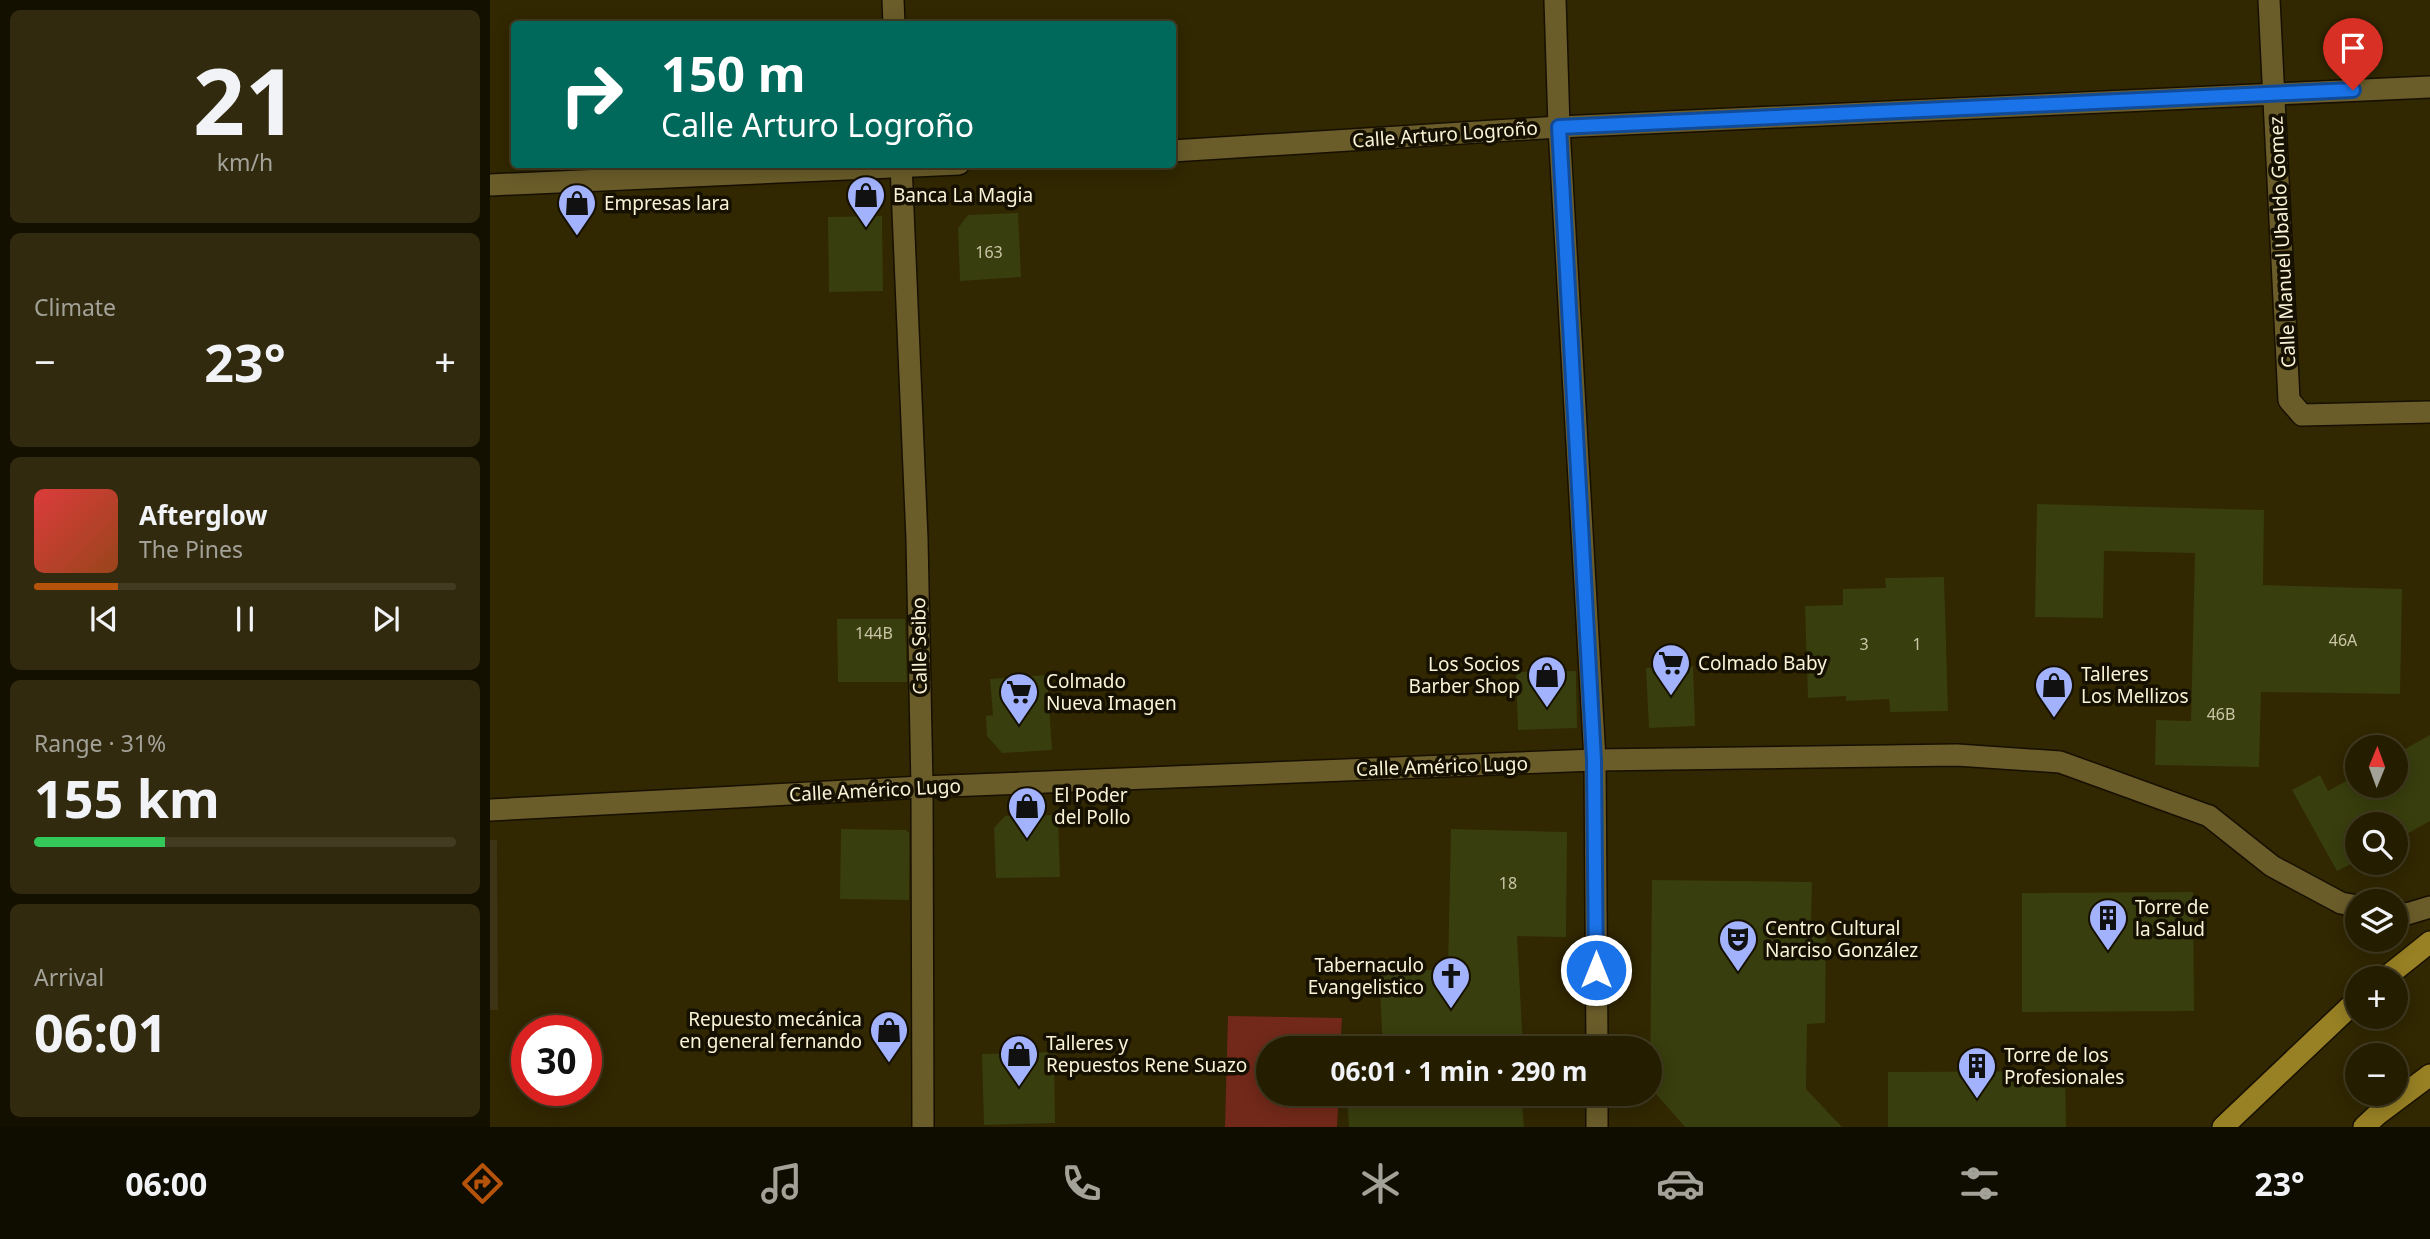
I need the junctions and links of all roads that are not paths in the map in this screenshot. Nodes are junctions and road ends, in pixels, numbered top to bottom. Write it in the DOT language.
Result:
graph roads {
  1 [pos="893,0"];
  2 [pos="1555,0"];
  3 [pos="2269,0"];
  4 [pos="894,21"];
  5 [pos="2430,87"];
  6 [pos="2275,94"];
  7 [pos="1559,127"];
  8 [pos="1176,151"];
  9 [pos="855,168"];
  10 [pos="901,168"];
  11 [pos="490,184"];
  12 [pos="2430,412"];
  13 [pos="1594,760"];
  14 [pos="922,788"];
  15 [pos="490,810"];
  16 [pos="2345,904"];
  17 [pos="2430,907"];
  18 [pos="2408,914"];
  19 [pos="2430,942"];
  20 [pos="2400,966"];
  21 [pos="2345,1011"];
  22 [pos="1597,1036"];
  23 [pos="2430,1075"];
  24 [pos="1597,1106"];
  25 [pos="923,1127"];
  26 [pos="1597,1127"];
  27 [pos="2223,1127"];
  28 [pos="2364,1127"];
  1 -- 4 [label="street"];
  2 -- 7 [label="street"];
  3 -- 6 [label="street, Calle Manuel Ubaldo Gomez"];
  5 -- 6 [label="street, Calle Arturo Logroño"];
  6 -- 7 [label="street, Calle Arturo Logroño"];
  6 -- 12 [label="street, Calle Manuel Ubaldo Gomez"];
  7 -- 8 [label="street, Calle Arturo Logroño"];
  7 -- 13 [label="street"];
  9 -- 11 [label="street"];
  10 -- 14 [label="street, Calle Seibo"];
  13 -- 14 [label="street, Calle Américo Lugo"];
  13 -- 16 [label="street, Calle Américo Lugo"];
  13 -- 22 [label="street"];
  14 -- 15 [label="street, Calle Américo Lugo"];
  14 -- 25 [label="street, Calle Seibo"];
  17 -- 18 [label="street"];
  19 -- 20 [label="main road"];
  21 -- 27 [label="main road"];
  23 -- 28 [label="main road"];
  24 -- 26 [label="street"];
}
